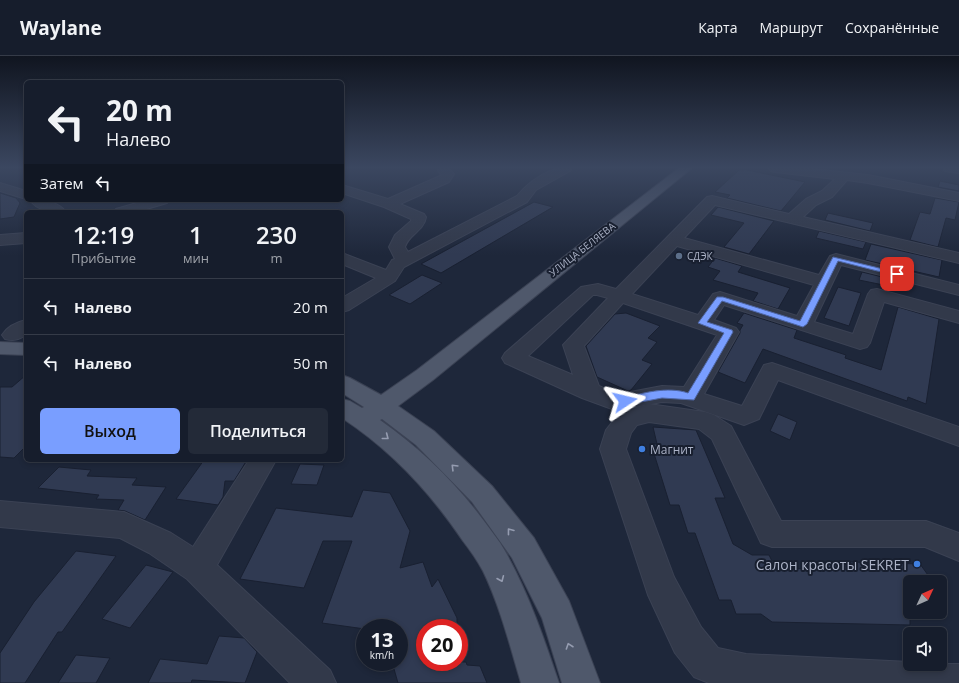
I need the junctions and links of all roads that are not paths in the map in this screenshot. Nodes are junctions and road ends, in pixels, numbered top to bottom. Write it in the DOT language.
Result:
graph roads {
  1 [pos="368,197"];
  2 [pos="404,197"];
  3 [pos="523,197"];
  4 [pos="649,197"];
  5 [pos="820,197"];
  6 [pos="41,202"];
  7 [pos="155,202"];
  8 [pos="389,204"];
  9 [pos="55,210"];
  10 [pos="128,210"];
  11 [pos="792,219"];
  12 [pos="24,238"];
  13 [pos="0,240"];
  14 [pos="674,240"];
  15 [pos="959,258"];
  16 [pos="344,259"];
  17 [pos="404,260"];
  18 [pos="390,277"];
  19 [pos="824,282"];
  20 [pos="959,290"];
  21 [pos="620,296"];
  22 [pos="344,305"];
  23 [pos="959,317"];
  24 [pos="702,323"];
  25 [pos="803,324"];
  26 [pos="344,386"];
  27 [pos="590,392"];
  28 [pos="690,397"];
  29 [pos="362,411"];
  30 [pos="959,437"];
  31 [pos="262,462"];
  32 [pos="470,502"];
  33 [pos="0,514"];
  34 [pos="959,547"];
  35 [pos="198,568"];
  36 [pos="317,683"];
  37 [pos="540,683"];
  38 [pos="581,683"];
  39 [pos="959,683"];
  1 -- 8 [label="street"];
  2 -- 8 [label="street"];
  3 -- 17 [label="street"];
  4 -- 29 [label="main road, УЛИЦА БЕЛЯЕВА"];
  5 -- 11 [label="street"];
  6 -- 9 [label="street"];
  7 -- 10 [label="street"];
  8 -- 17 [label="street"];
  11 -- 14 [label="street"];
  11 -- 15 [label="street"];
  12 -- 13 [label="street"];
  14 -- 19 [label="street"];
  14 -- 21 [label="street"];
  16 -- 18 [label="street"];
  17 -- 18 [label="street"];
  18 -- 22 [label="street"];
  19 -- 20 [label="street"];
  19 -- 25 [label="street"];
  21 -- 24 [label="street"];
  21 -- 27 [label="street"];
  21 -- 27 [label="street"];
  23 -- 25 [label="street"];
  24 -- 25 [label="street"];
  24 -- 28 [label="street"];
  26 -- 29 [label="main road"];
  27 -- 28 [label="street"];
  28 -- 30 [label="street"];
  29 -- 32 [label="main road"];
  31 -- 35 [label="street"];
  32 -- 37 [label="main road, one-way"];
  38 -- 32 [label="main road, one-way"];
  33 -- 35 [label="street"];
  34 -- 39 [label="street"];
  35 -- 36 [label="street"];
}
